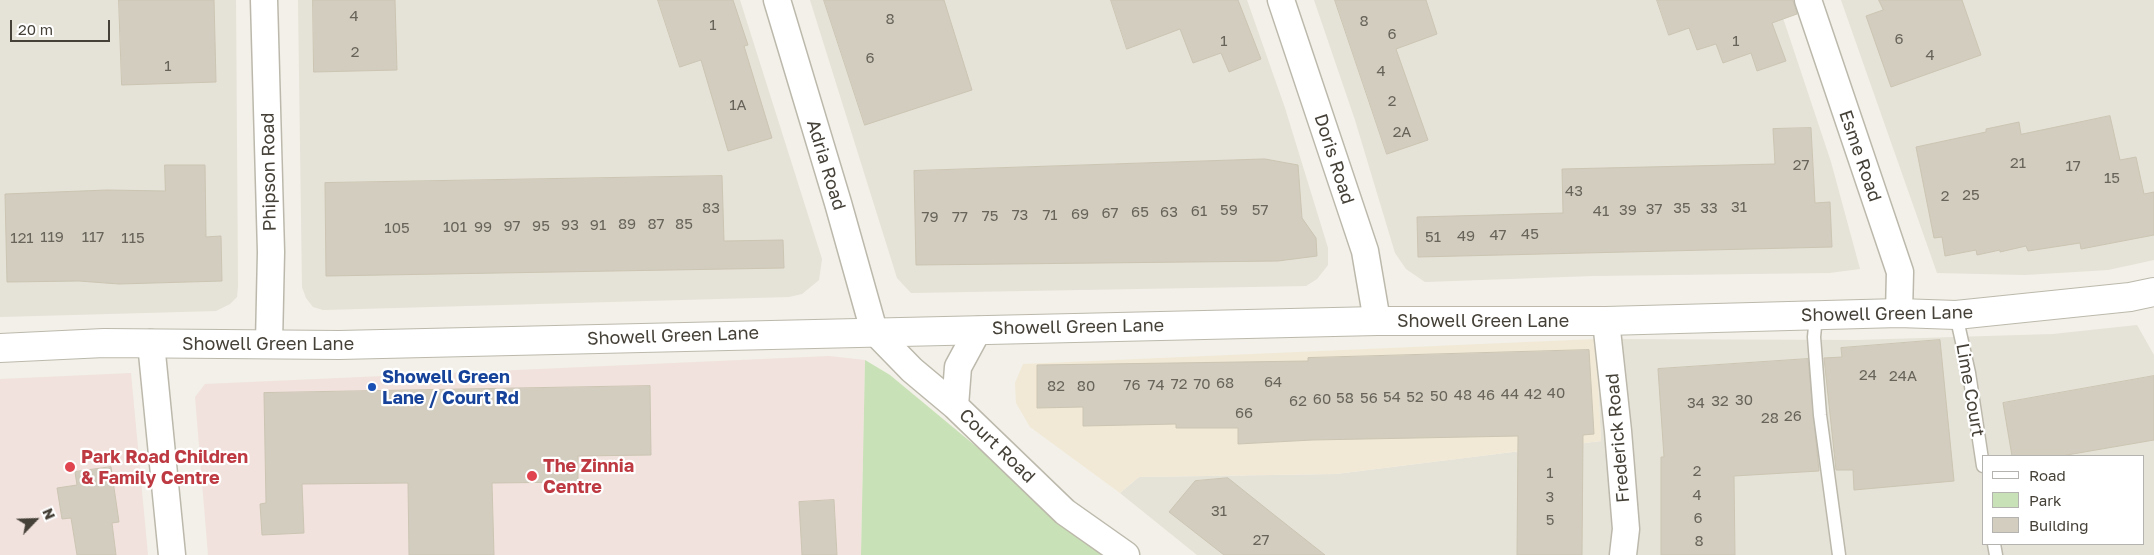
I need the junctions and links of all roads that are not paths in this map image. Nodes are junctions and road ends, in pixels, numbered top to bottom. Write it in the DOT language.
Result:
graph roads {
  1 [pos="264,0"];
  2 [pos="776,0"];
  3 [pos="1281,0"];
  4 [pos="1808,0"];
  5 [pos="2154,292"];
  6 [pos="1899,313"];
  7 [pos="1956,315"];
  8 [pos="1816,316"];
  9 [pos="1377,321"];
  10 [pos="1606,321"];
  11 [pos="978,330"];
  12 [pos="874,331"];
  13 [pos="151,343"];
  14 [pos="269,343"];
  15 [pos="0,348"];
  16 [pos="955,406"];
  17 [pos="1982,459"];
  18 [pos="172,555"];
  19 [pos="1126,555"];
  20 [pos="1624,555"];
  21 [pos="1839,555"];
  1 -- 14 [label="street, Phipson Road"];
  2 -- 12 [label="street, Adria Road"];
  3 -- 9 [label="street, Doris Road"];
  4 -- 6 [label="street, Esme Road"];
  5 -- 7 [label="street, Showell Green Lane"];
  6 -- 7 [label="street, Showell Green Lane"];
  6 -- 8 [label="street, Showell Green Lane"];
  7 -- 17 [label="lane, Lime Court"];
  8 -- 10 [label="street, Showell Green Lane"];
  8 -- 21 [label="lane"];
  9 -- 10 [label="street, Showell Green Lane"];
  9 -- 11 [label="street, Showell Green Lane"];
  10 -- 20 [label="street, Frederick Road"];
  11 -- 12 [label="street, Showell Green Lane"];
  11 -- 16 [label="street"];
  12 -- 14 [label="street, Showell Green Lane"];
  12 -- 16 [label="street, Court Road"];
  13 -- 14 [label="street, Showell Green Lane"];
  13 -- 15 [label="street, Showell Green Lane"];
  13 -- 18 [label="street"];
  16 -- 19 [label="street, Court Road"];
}
